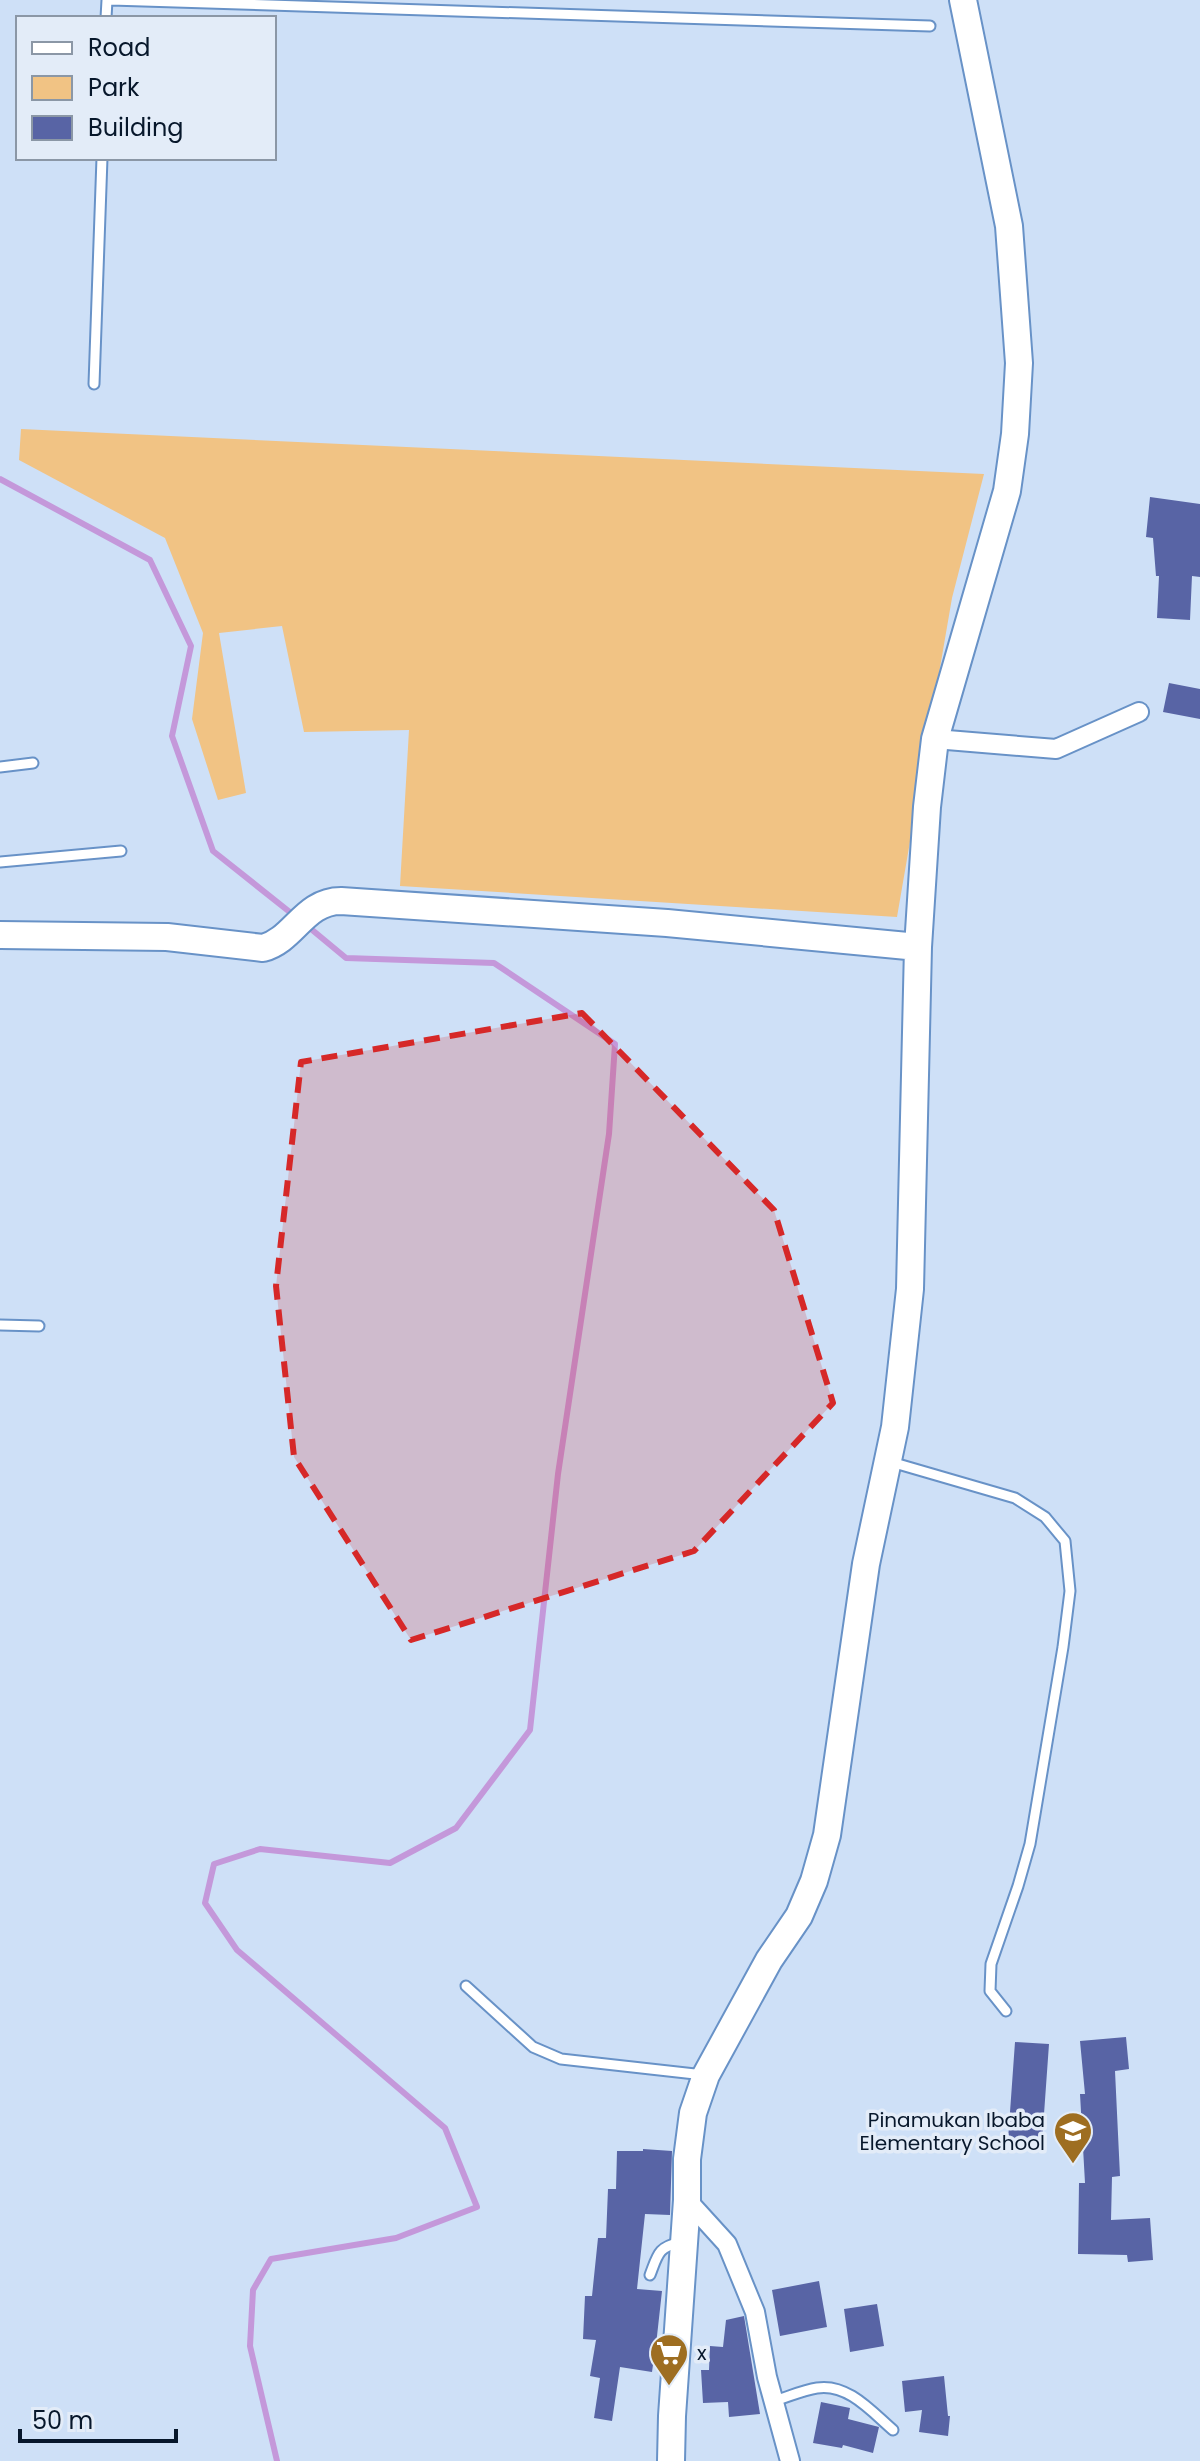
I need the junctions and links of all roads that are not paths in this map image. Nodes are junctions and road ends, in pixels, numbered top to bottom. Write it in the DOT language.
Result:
graph roads {
  1 [pos="109,0"];
  2 [pos="143,0"];
  3 [pos="963,0"];
  4 [pos="930,26"];
  5 [pos="102,160"];
  6 [pos="94,384"];
  7 [pos="1139,712"];
  8 [pos="935,739"];
  9 [pos="33,763"];
  10 [pos="0,767"];
  11 [pos="121,851"];
  12 [pos="0,862"];
  13 [pos="0,935"];
  14 [pos="918,947"];
  15 [pos="0,1325"];
  16 [pos="39,1326"];
  17 [pos="888,1461"];
  18 [pos="466,1986"];
  19 [pos="1006,2011"];
  20 [pos="706,2075"];
  21 [pos="687,2200"];
  22 [pos="684,2241"];
  23 [pos="650,2275"];
  24 [pos="774,2401"];
  25 [pos="893,2430"];
  26 [pos="671,2461"];
  27 [pos="790,2461"];
  1 -- 2 [label="lane"];
  2 -- 4 [label="lane"];
  3 -- 8 [label="street"];
  5 -- 6 [label="lane"];
  7 -- 8 [label="street"];
  8 -- 14 [label="street"];
  9 -- 10 [label="lane"];
  11 -- 12 [label="lane"];
  13 -- 14 [label="street"];
  14 -- 17 [label="street"];
  15 -- 16 [label="lane"];
  17 -- 19 [label="lane"];
  17 -- 20 [label="street"];
  18 -- 20 [label="lane"];
  20 -- 21 [label="street"];
  21 -- 22 [label="street"];
  21 -- 24 [label="street"];
  22 -- 23 [label="lane"];
  22 -- 26 [label="street"];
  24 -- 25 [label="lane"];
  24 -- 27 [label="street"];
}
